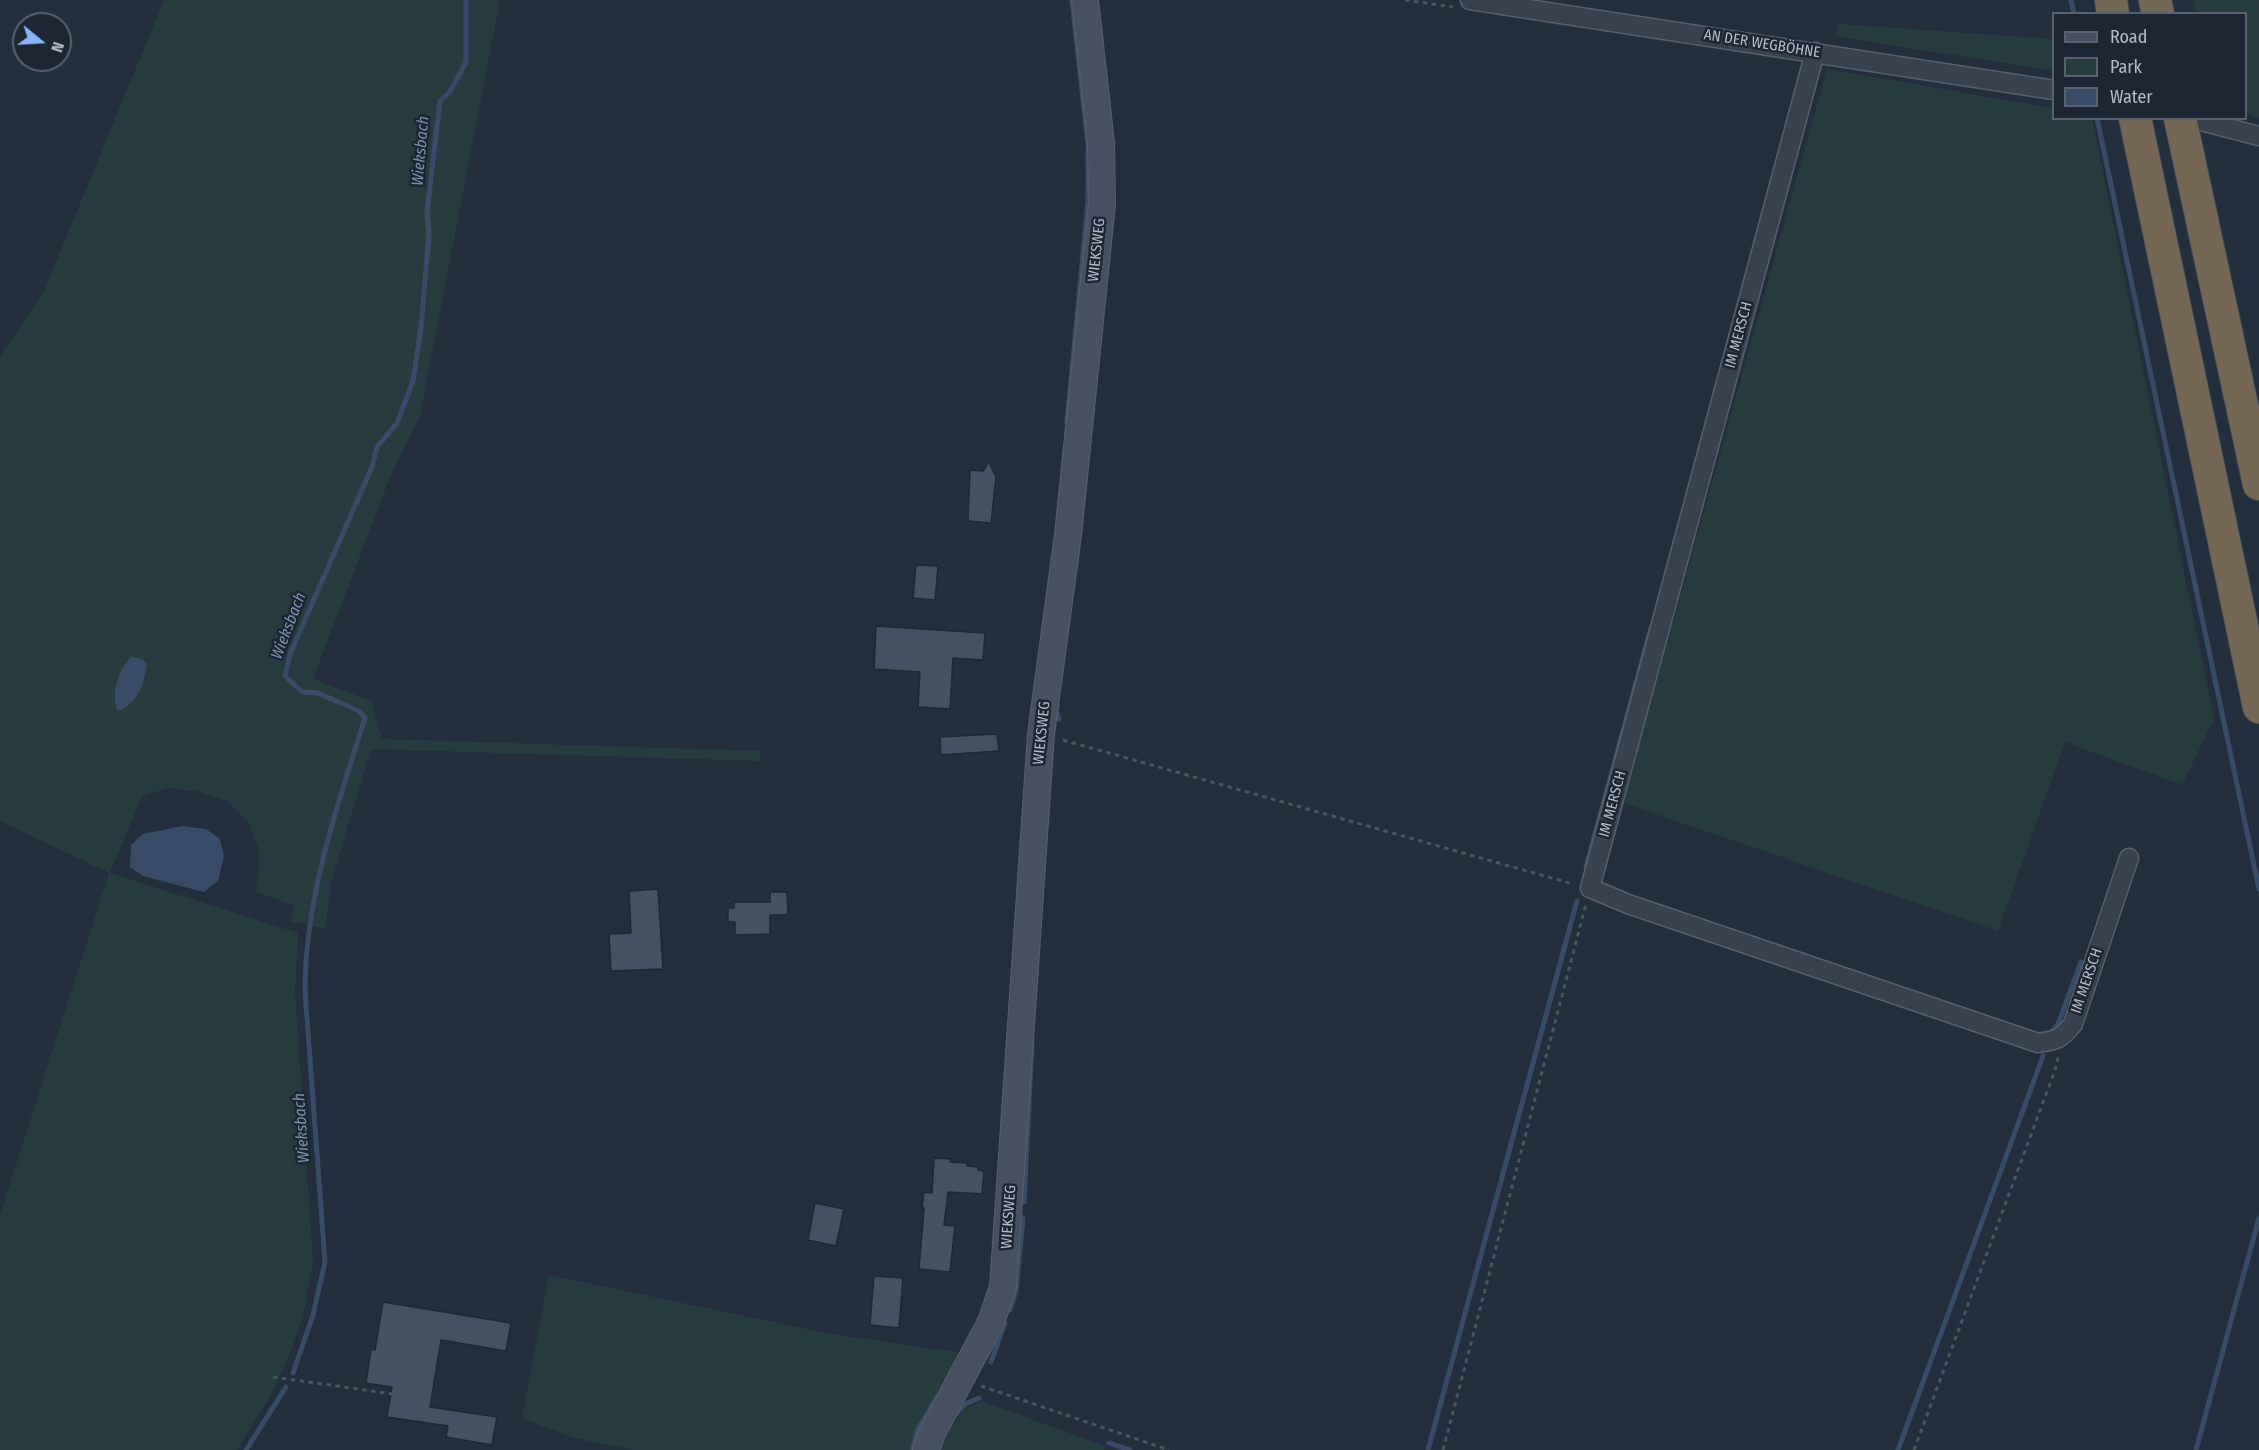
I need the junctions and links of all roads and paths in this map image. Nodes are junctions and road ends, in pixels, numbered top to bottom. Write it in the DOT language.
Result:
graph roads {
  1 [pos="1085,0"];
  2 [pos="1470,0"];
  3 [pos="1815,52"];
  4 [pos="2052,90"];
  5 [pos="2135,120"];
  6 [pos="2180,120"];
  7 [pos="2198,120"];
  8 [pos="2256,135"];
  9 [pos="2259,484"];
  10 [pos="2259,707"];
  11 [pos="1041,734"];
  12 [pos="2129,858"];
  13 [pos="1590,888"];
  14 [pos="2055,1041"];
  15 [pos="273,1377"];
  16 [pos="962,1380"];
  17 [pos="414,1397"];
  18 [pos="926,1450"];
  19 [pos="1169,1450"];
  20 [pos="1443,1450"];
  21 [pos="1914,1450"];
  1 -- 11 [label="street, WIEKSWEG"];
  2 -- 3 [label="street, AN DER WEGBÖHNE"];
  3 -- 4 [label="street, AN DER WEGBÖHNE"];
  3 -- 13 [label="street, IM MERSCH"];
  5 -- 10 [label="highway"];
  6 -- 9 [label="highway"];
  7 -- 8 [label="street"];
  11 -- 13 [label="path"];
  11 -- 16 [label="street, WIEKSWEG"];
  12 -- 14 [label="street, IM MERSCH"];
  13 -- 14 [label="street"];
  13 -- 20 [label="path"];
  14 -- 21 [label="path"];
  15 -- 17 [label="path"];
  16 -- 18 [label="street, WIEKSWEG"];
  16 -- 19 [label="path"];
}
